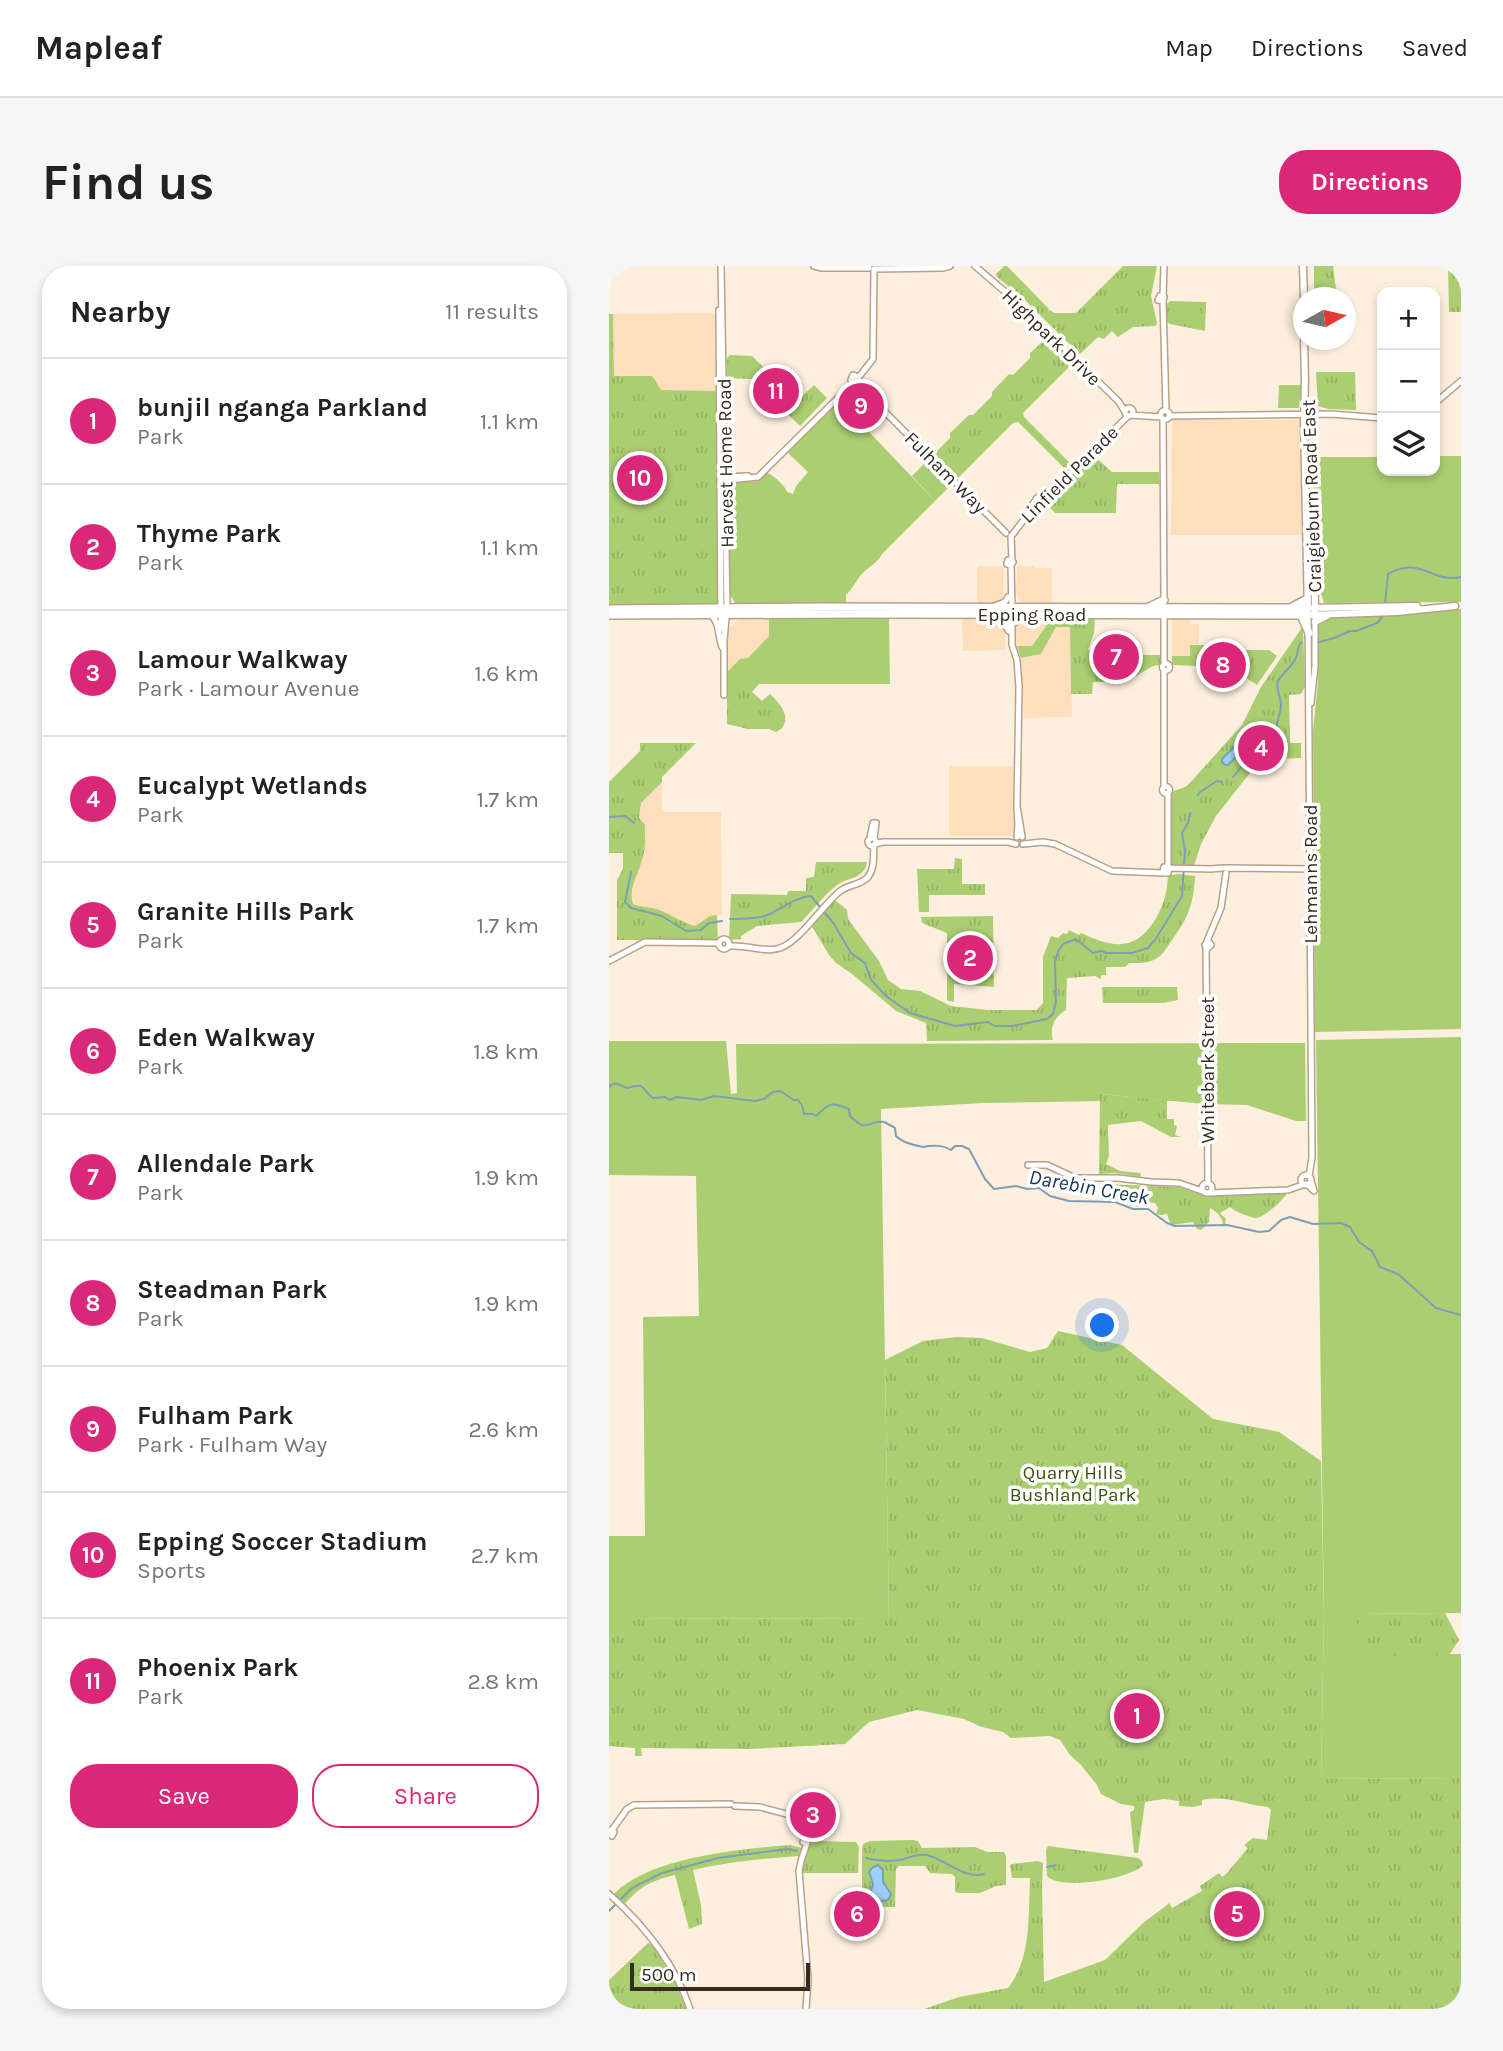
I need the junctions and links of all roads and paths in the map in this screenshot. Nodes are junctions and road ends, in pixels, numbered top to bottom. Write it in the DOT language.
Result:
graph roads {
  1 [pos="720,266"];
  2 [pos="814,266"];
  3 [pos="950,266"];
  4 [pos="975,266"];
  5 [pos="980,266"];
  6 [pos="1162,266"];
  7 [pos="1303,266"];
  8 [pos="842,267"];
  9 [pos="933,267"];
  10 [pos="872,268"];
  11 [pos="990,276"];
  12 [pos="1304,287"];
  13 [pos="1304,350"];
  14 [pos="855,379"];
  15 [pos="1461,381"];
  16 [pos="1440,399"];
  17 [pos="1128,413"];
  18 [pos="1306,413"];
  19 [pos="1165,415"];
  20 [pos="1377,418"];
  21 [pos="724,478"];
  22 [pos="1009,533"];
  23 [pos="1010,563"];
  24 [pos="726,569"];
  25 [pos="1008,597"];
  26 [pos="1458,606"];
  27 [pos="991,607"];
  28 [pos="1391,607"];
  29 [pos="737,608"];
  30 [pos="609,609"];
  31 [pos="1165,609"];
  32 [pos="724,611"];
  33 [pos="1010,611"];
  34 [pos="1311,611"];
  35 [pos="1397,612"];
  36 [pos="1076,614"];
  37 [pos="609,615"];
  38 [pos="711,615"];
  39 [pos="1010,626"];
  40 [pos="1308,634"];
  41 [pos="722,647"];
  42 [pos="723,660"];
  43 [pos="724,695"];
  44 [pos="1309,720"];
  45 [pos="874,822"];
  46 [pos="1019,840"];
  47 [pos="873,841"];
  48 [pos="1308,869"];
  49 [pos="1166,870"];
  50 [pos="1224,871"];
  51 [pos="719,943"];
  52 [pos="732,944"];
  53 [pos="609,961"];
  54 [pos="1028,1165"];
  55 [pos="1306,1180"];
  56 [pos="1207,1188"];
  57 [pos="1313,1191"];
  58 [pos="611,1834"];
  59 [pos="609,1894"];
  60 [pos="806,2008"];
  61 [pos="690,2009"];
  1 -- 21 [label="street, Harvest Home Road"];
  2 -- 8 [label="street"];
  3 -- 9 [label="street"];
  4 -- 11 [label="street, Highpark Drive"];
  5 -- 11 [label="street, Highpark Drive"];
  6 -- 19 [label="street"];
  7 -- 12 [label="main road"];
  8 -- 10 [label="street"];
  9 -- 10 [label="street"];
  10 -- 14 [label="street"];
  11 -- 17 [label="street, Highpark Drive"];
  13 -- 18 [label="main road, Craigieburn Road East"];
  14 -- 21 [label="street"];
  14 -- 22 [label="street, Fulham Way"];
  15 -- 16 [label="street"];
  17 -- 19 [label="street"];
  17 -- 22 [label="street, Linfield Parade"];
  18 -- 19 [label="street"];
  18 -- 20 [label="street"];
  18 -- 34 [label="main road, Craigieburn Road East"];
  18 -- 34 [label="main road, Craigieburn Road East"];
  19 -- 31 [label="street"];
  21 -- 24 [label="street, Harvest Home Road"];
  21 -- 32 [label="street, Harvest Home Road"];
  22 -- 23 [label="street, Linfield Parade"];
  23 -- 25 [label="street, Linfield Parade"];
  23 -- 33 [label="street, Linfield Parade"];
  24 -- 29 [label="street"];
  24 -- 32 [label="street, Harvest Home Road"];
  25 -- 27 [label="street"];
  25 -- 33 [label="street, Linfield Parade"];
  26 -- 28 [label="main road, Epping Road"];
  26 -- 35 [label="main road, Epping Road"];
  27 -- 29 [label="main road, Epping Road"];
  27 -- 33 [label="main road, Epping Road"];
  28 -- 34 [label="main road, Epping Road"];
  28 -- 35 [label="main road"];
  29 -- 32 [label="main road, Epping Road"];
  30 -- 32 [label="main road, Epping Road"];
  31 -- 33 [label="main road, Epping Road"];
  31 -- 34 [label="main road, Epping Road"];
  31 -- 34 [label="main road, Epping Road"];
  31 -- 36 [label="main road, Epping Road"];
  31 -- 49 [label="street"];
  32 -- 33 [label="main road, Epping Road"];
  32 -- 38 [label="main road, Epping Road"];
  32 -- 41 [label="street, Harvest Home Road"];
  32 -- 42 [label="street, Harvest Home Road"];
  33 -- 36 [label="main road, Epping Road"];
  33 -- 39 [label="main road"];
  34 -- 35 [label="main road, Epping Road"];
  34 -- 40 [label="main road"];
  34 -- 44 [label="street, Lehmanns Road"];
  36 -- 39 [label="main road"];
  37 -- 38 [label="main road, Epping Road"];
  38 -- 41 [label="street"];
  39 -- 46 [label="street"];
  40 -- 44 [label="street, Lehmanns Road"];
  41 -- 42 [label="street, Harvest Home Road"];
  42 -- 43 [label="street, Harvest Home Road"];
  44 -- 48 [label="street, Lehmanns Road"];
  45 -- 47 [label="street"];
  46 -- 47 [label="street"];
  46 -- 49 [label="street"];
  47 -- 52 [label="street"];
  48 -- 50 [label="street"];
  48 -- 50 [label="street"];
  48 -- 55 [label="street, Lehmanns Road"];
  49 -- 50 [label="street"];
  50 -- 56 [label="street, Whitebark Street"];
  51 -- 53 [label="street"];
  54 -- 56 [label="street"];
  55 -- 56 [label="street"];
  55 -- 57 [label="street"];
  58 -- 60 [label="street"];
  59 -- 61 [label="street"];
}
